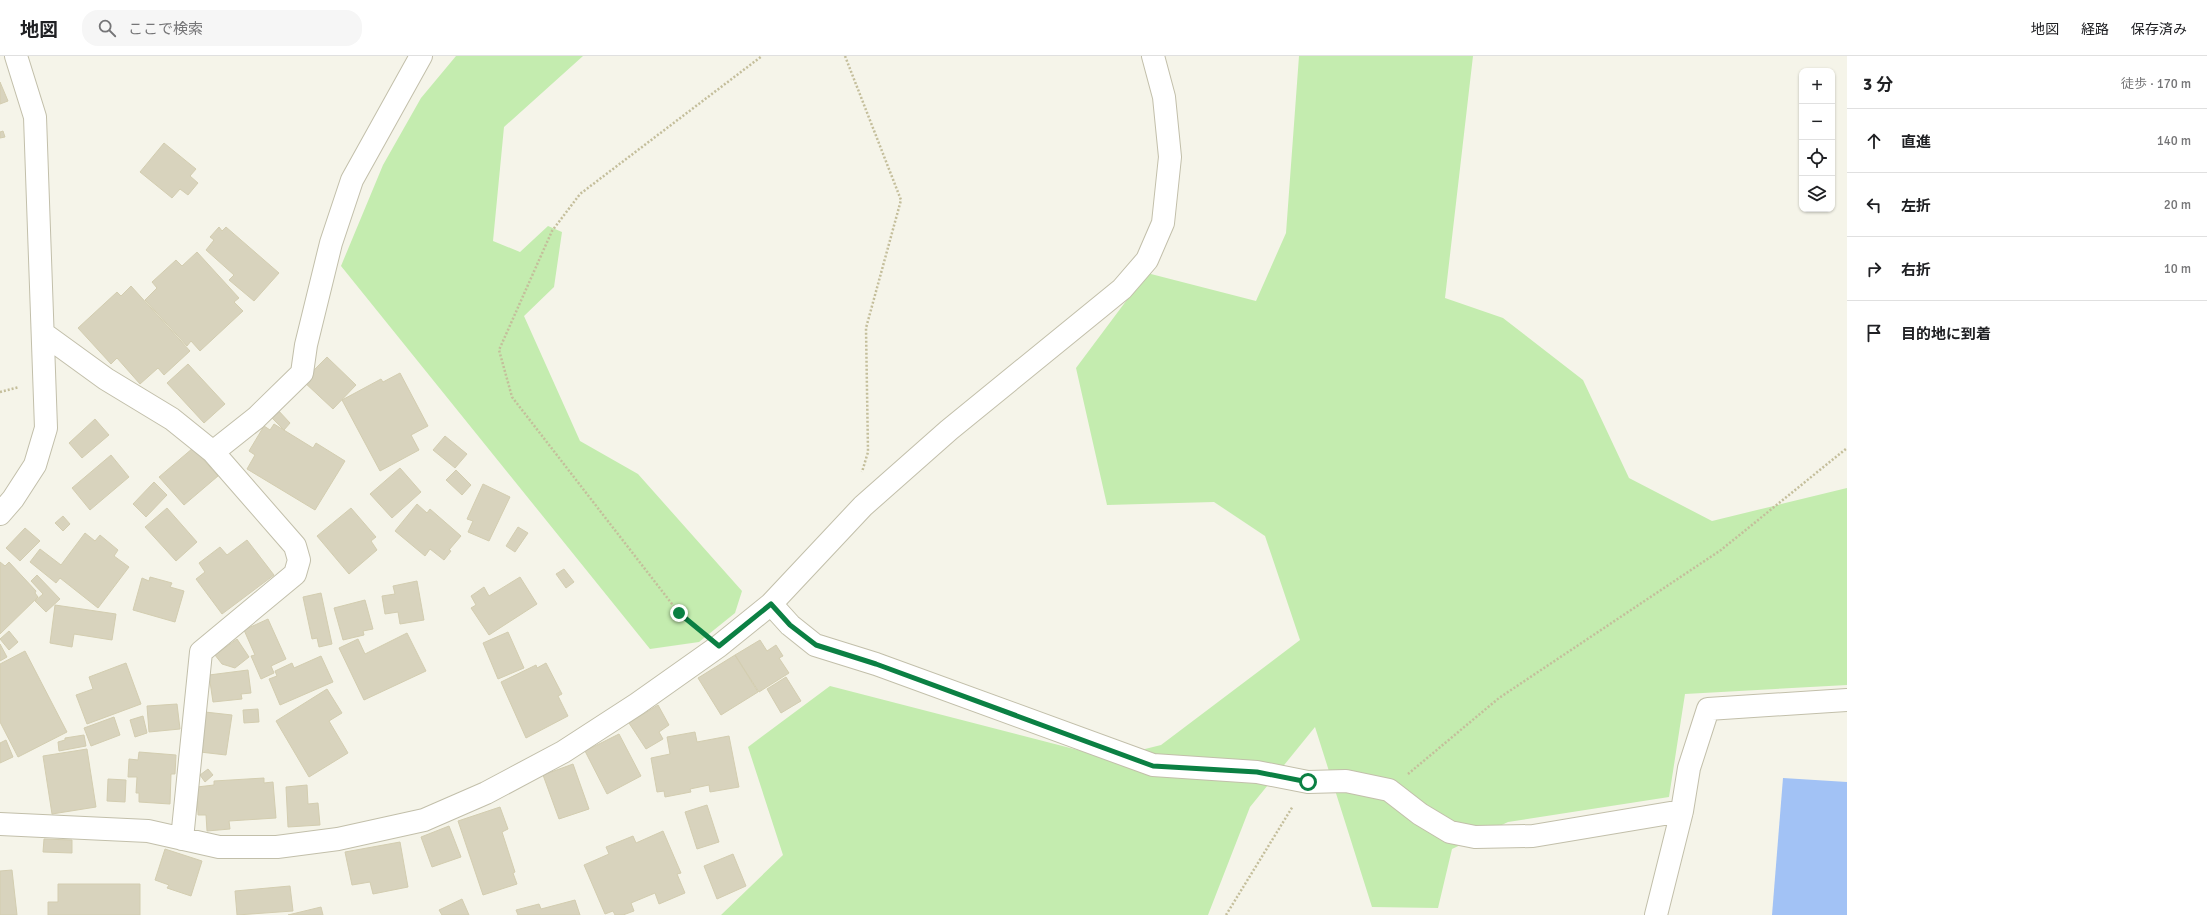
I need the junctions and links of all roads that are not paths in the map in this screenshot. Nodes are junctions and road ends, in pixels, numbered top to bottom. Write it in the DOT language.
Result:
graph roads {
  1 [pos="16,56"];
  2 [pos="421,56"];
  3 [pos="1153,56"];
  4 [pos="44,334"];
  5 [pos="213,452"];
  6 [pos="0,514"];
  7 [pos="771,604"];
  8 [pos="1847,700"];
  9 [pos="1682,811"];
  10 [pos="0,824"];
  11 [pos="182,839"];
  12 [pos="1656,915"];
  1 -- 4 [label="street"];
  2 -- 5 [label="street"];
  3 -- 7 [label="street"];
  4 -- 5 [label="street"];
  4 -- 6 [label="street"];
  5 -- 11 [label="street"];
  7 -- 9 [label="street"];
  7 -- 11 [label="street"];
  8 -- 9 [label="street"];
  9 -- 12 [label="street"];
  10 -- 11 [label="street"];
}
